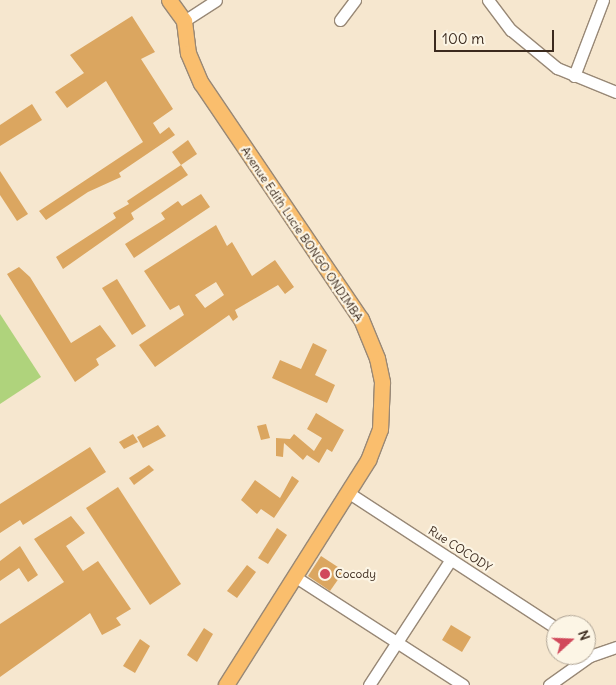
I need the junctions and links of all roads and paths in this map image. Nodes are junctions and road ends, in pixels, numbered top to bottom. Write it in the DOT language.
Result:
graph roads {
  1 [pos="169,0"];
  2 [pos="216,0"];
  3 [pos="355,0"];
  4 [pos="488,0"];
  5 [pos="603,0"];
  6 [pos="340,20"];
  7 [pos="184,21"];
  8 [pos="574,76"];
  9 [pos="616,92"];
  10 [pos="349,492"];
  11 [pos="451,560"];
  12 [pos="294,576"];
  13 [pos="546,622"];
  14 [pos="397,642"];
  15 [pos="616,647"];
  16 [pos="596,651"];
  17 [pos="573,665"];
  18 [pos="226,685"];
  19 [pos="369,685"];
  20 [pos="463,685"];
  21 [pos="549,685"];
  1 -- 7 [label="main road"];
  2 -- 7 [label="street"];
  3 -- 6 [label="street"];
  4 -- 8 [label="street"];
  5 -- 8 [label="street"];
  7 -- 10 [label="main road, Avenue Edith Lucie BONGO ONDIMBA"];
  8 -- 9 [label="street"];
  10 -- 11 [label="street, Rue COCODY"];
  10 -- 12 [label="main road, Avenue Edith Lucie BONGO ONDIMBA"];
  11 -- 13 [label="street, Rue COCODY"];
  11 -- 14 [label="street"];
  12 -- 14 [label="street"];
  12 -- 18 [label="main road, Avenue Edith Lucie BONGO ONDIMBA"];
  14 -- 19 [label="street"];
  14 -- 20 [label="street"];
  15 -- 16 [label="street"];
  17 -- 21 [label="street"];
}
